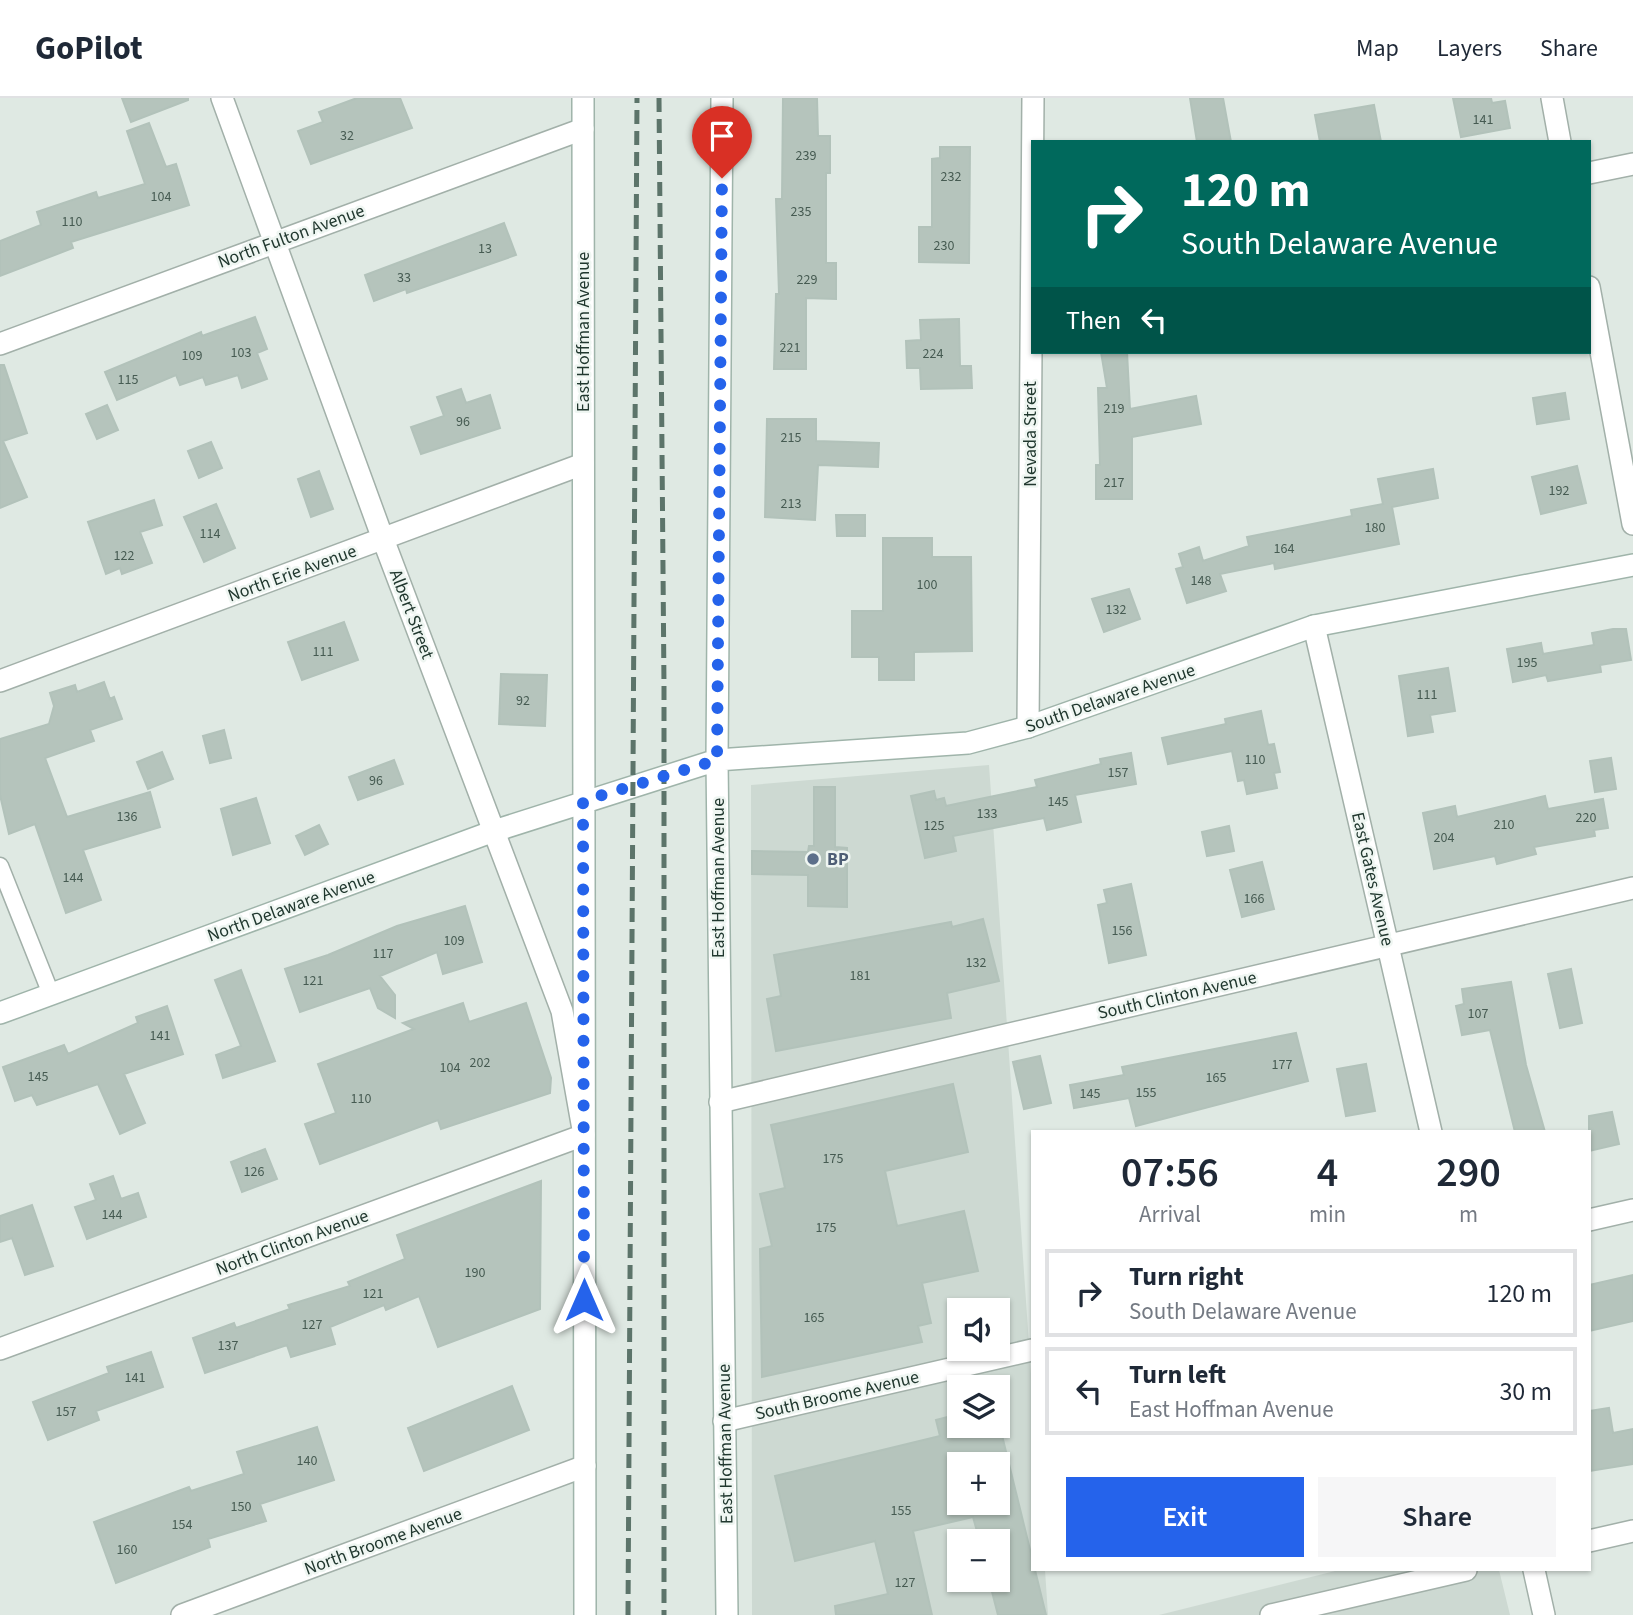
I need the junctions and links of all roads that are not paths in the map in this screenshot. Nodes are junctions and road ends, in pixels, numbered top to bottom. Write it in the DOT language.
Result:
graph roads {
  1 [pos="222,98"];
  2 [pos="583,98"];
  3 [pos="722,98"];
  4 [pos="1033,98"];
  5 [pos="1552,98"];
  6 [pos="583,129"];
  7 [pos="1033,140"];
  8 [pos="1560,140"];
  9 [pos="1633,164"];
  10 [pos="1591,173"];
  11 [pos="275,242"];
  12 [pos="1591,298"];
  13 [pos="0,344"];
  14 [pos="1031,354"];
  15 [pos="583,464"];
  16 [pos="1633,524"];
  17 [pos="383,539"];
  18 [pos="1633,565"];
  19 [pos="1314,625"];
  20 [pos="0,681"];
  21 [pos="1028,727"];
  22 [pos="717,760"];
  23 [pos="583,801"];
  24 [pos="494,831"];
  25 [pos="0,866"];
  26 [pos="1633,888"];
  27 [pos="1388,946"];
  28 [pos="51,994"];
  29 [pos="0,1013"];
  30 [pos="720,1102"];
  31 [pos="1431,1130"];
  32 [pos="584,1135"];
  33 [pos="1633,1210"];
  34 [pos="1591,1220"];
  35 [pos="0,1349"];
  36 [pos="1031,1350"];
  37 [pos="724,1421"];
  38 [pos="585,1466"];
  39 [pos="1633,1531"];
  40 [pos="1591,1541"];
  41 [pos="1462,1571"];
  42 [pos="1534,1571"];
  43 [pos="182,1615"];
  44 [pos="585,1615"];
  45 [pos="727,1615"];
  46 [pos="1271,1615"];
  47 [pos="1544,1615"];
  1 -- 11 [label="street, Albert Street"];
  2 -- 6 [label="street, East Hoffman Avenue"];
  3 -- 22 [label="street, East Hoffman Avenue"];
  4 -- 7 [label="street, Nevada Street"];
  5 -- 8 [label="street"];
  6 -- 11 [label="street, North Fulton Avenue"];
  6 -- 15 [label="street, East Hoffman Avenue"];
  9 -- 10 [label="street"];
  11 -- 13 [label="street, North Fulton Avenue"];
  11 -- 17 [label="street, Albert Street"];
  12 -- 16 [label="street"];
  14 -- 21 [label="street, Nevada Street"];
  15 -- 17 [label="street, North Erie Avenue"];
  15 -- 23 [label="street, East Hoffman Avenue"];
  17 -- 20 [label="street, North Erie Avenue"];
  17 -- 24 [label="street, Albert Street"];
  18 -- 19 [label="street, South Delaware Avenue"];
  19 -- 21 [label="street, South Delaware Avenue"];
  19 -- 27 [label="street, East Gates Avenue"];
  21 -- 22 [label="street, South Delaware Avenue"];
  22 -- 23 [label="street, South Delaware Avenue"];
  22 -- 30 [label="street, East Hoffman Avenue"];
  23 -- 24 [label="street, North Delaware Avenue"];
  23 -- 32 [label="street, East Hoffman Avenue"];
  24 -- 28 [label="street, North Delaware Avenue"];
  24 -- 32 [label="street, Albert Street"];
  25 -- 28 [label="lane"];
  26 -- 27 [label="street, South Clinton Avenue"];
  27 -- 30 [label="street, South Clinton Avenue"];
  27 -- 31 [label="street, East Gates Avenue"];
  28 -- 29 [label="street, North Delaware Avenue"];
  30 -- 37 [label="street, East Hoffman Avenue"];
  32 -- 35 [label="street, North Clinton Avenue"];
  32 -- 38 [label="street, East Hoffman Avenue"];
  33 -- 34 [label="street"];
  36 -- 37 [label="street, South Broome Avenue"];
  37 -- 45 [label="street, East Hoffman Avenue"];
  38 -- 43 [label="street, North Broome Avenue"];
  38 -- 44 [label="street, East Hoffman Avenue"];
  39 -- 40 [label="street"];
  41 -- 46 [label="street"];
  42 -- 47 [label="street"];
}
